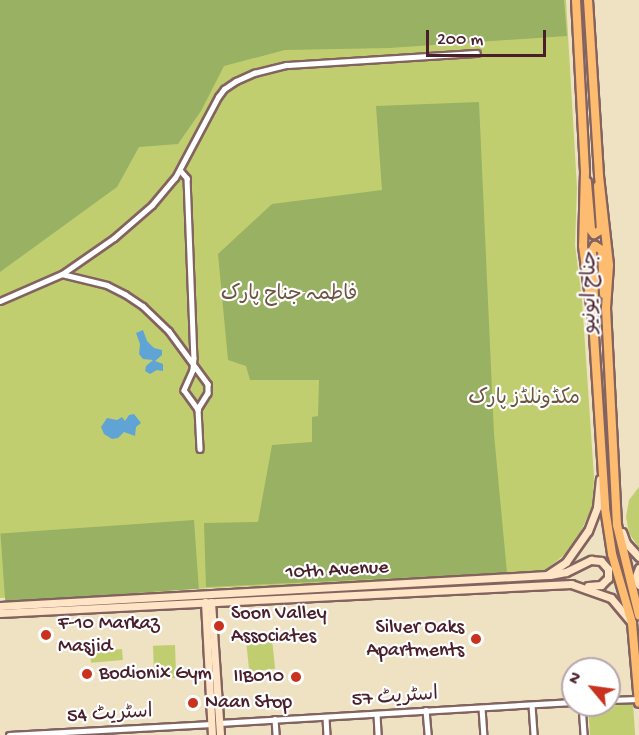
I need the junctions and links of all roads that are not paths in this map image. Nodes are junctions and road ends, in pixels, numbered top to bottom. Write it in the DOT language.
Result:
graph roads {
  1 [pos="576,0"];
  2 [pos="588,0"];
  3 [pos="477,53"];
  4 [pos="180,170"];
  5 [pos="585,172"];
  6 [pos="599,176"];
  7 [pos="62,274"];
  8 [pos="0,301"];
  9 [pos="606,308"];
  10 [pos="593,320"];
  11 [pos="194,366"];
  12 [pos="198,409"];
  13 [pos="200,449"];
  14 [pos="602,465"];
  15 [pos="615,507"];
  16 [pos="639,557"];
  17 [pos="639,568"];
  18 [pos="547,575"];
  19 [pos="639,585"];
  20 [pos="581,586"];
  21 [pos="409,587"];
  22 [pos="223,601"];
  23 [pos="208,602"];
  24 [pos="127,603"];
  25 [pos="193,603"];
  26 [pos="3,610"];
  27 [pos="639,615"];
  28 [pos="209,618"];
  29 [pos="632,623"];
  30 [pos="621,700"];
  31 [pos="639,701"];
  32 [pos="561,703"];
  33 [pos="532,705"];
  34 [pos="482,708"];
  35 [pos="426,710"];
  36 [pos="377,714"];
  37 [pos="326,717"];
  38 [pos="583,717"];
  39 [pos="275,719"];
  40 [pos="215,723"];
  41 [pos="160,727"];
  42 [pos="51,734"];
  43 [pos="9,735"];
  44 [pos="161,735"];
  45 [pos="212,735"];
  46 [pos="220,735"];
  47 [pos="276,735"];
  48 [pos="327,735"];
  49 [pos="378,735"];
  50 [pos="428,735"];
  51 [pos="484,735"];
  52 [pos="534,735"];
  53 [pos="584,735"];
  1 -- 5 [label="main road, جناح ایونیو"];
  2 -- 6 [label="main road, جناح ایونیو"];
  3 -- 4 [label="street"];
  4 -- 7 [label="street"];
  4 -- 11 [label="street"];
  5 -- 6 [label="main road"];
  5 -- 10 [label="main road, جناح ایونیو"];
  6 -- 9 [label="main road, جناح ایونیو"];
  7 -- 8 [label="street"];
  7 -- 11 [label="street"];
  9 -- 10 [label="main road"];
  9 -- 15 [label="main road, جناح ایونیو"];
  10 -- 14 [label="main road, جناح ایونیو"];
  11 -- 12 [label="street"];
  11 -- 12 [label="street"];
  12 -- 13 [label="street"];
  14 -- 18 [label="main road"];
  14 -- 29 [label="main road, جناح ایونیو"];
  15 -- 16 [label="main road"];
  15 -- 27 [label="main road, جناح ایونیو"];
  17 -- 19 [label="main road"];
  18 -- 20 [label="main road, 10th Avenue"];
  18 -- 21 [label="main road, 10th Avenue"];
  20 -- 21 [label="main road, 10th Avenue"];
  20 -- 29 [label="main road, 10th Avenue"];
  21 -- 22 [label="main road, 10th Avenue"];
  21 -- 24 [label="main road, 10th Avenue"];
  22 -- 23 [label="main road, 10th Avenue"];
  22 -- 28 [label="main road"];
  23 -- 25 [label="main road, 10th Avenue"];
  23 -- 28 [label="main road"];
  24 -- 25 [label="main road, 10th Avenue"];
  24 -- 26 [label="main road, 10th Avenue"];
  25 -- 28 [label="main road"];
  28 -- 40 [label="main road"];
  29 -- 31 [label="main road, جناح ایونیو"];
  30 -- 31 [label="street"];
  32 -- 33 [label="street, اسٹریٹ 57"];
  33 -- 34 [label="street, اسٹریٹ 57"];
  33 -- 52 [label="street"];
  34 -- 35 [label="street, اسٹریٹ 57"];
  34 -- 51 [label="street"];
  35 -- 36 [label="street, اسٹریٹ 57"];
  35 -- 50 [label="street"];
  36 -- 37 [label="street, اسٹریٹ 57"];
  36 -- 49 [label="street"];
  37 -- 39 [label="street, اسٹریٹ 57"];
  37 -- 48 [label="street"];
  38 -- 53 [label="street"];
  39 -- 40 [label="street, اسٹریٹ 57"];
  39 -- 47 [label="street"];
  40 -- 41 [label="street, اسٹریٹ 54"];
  40 -- 45 [label="main road"];
  40 -- 46 [label="main road"];
  41 -- 42 [label="street, اسٹریٹ 54"];
  41 -- 44 [label="street"];
  42 -- 43 [label="street, اسٹریٹ 54"];
}
